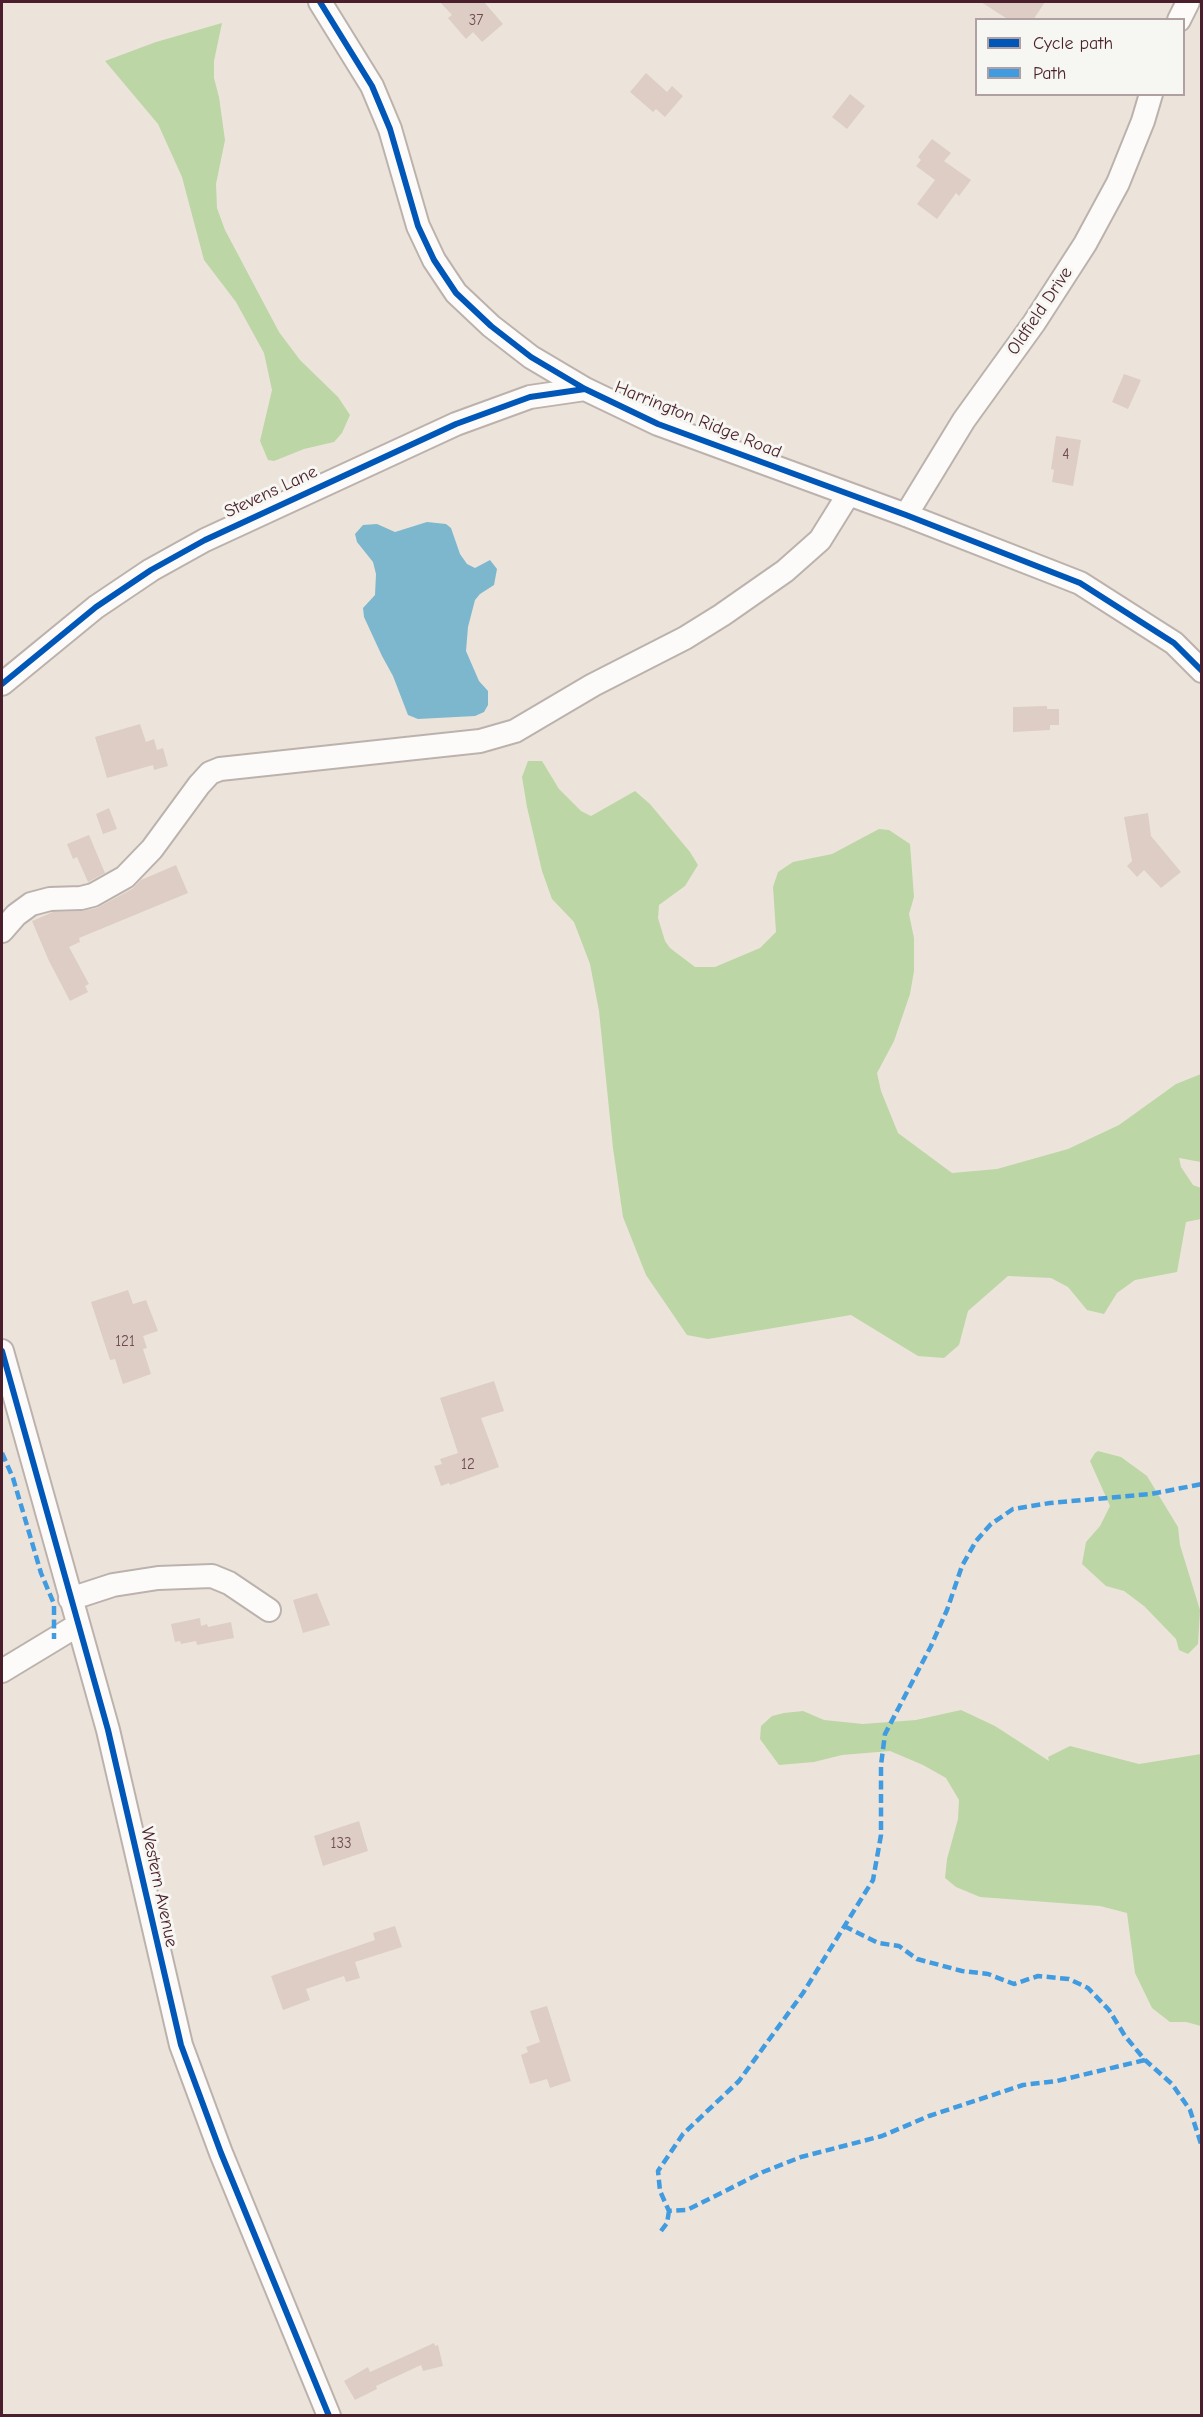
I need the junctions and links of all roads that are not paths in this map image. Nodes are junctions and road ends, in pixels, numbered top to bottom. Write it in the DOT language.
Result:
graph roads {
  1 [pos="320,2"];
  2 [pos="1188,2"];
  3 [pos="1180,18"];
  4 [pos="1150,96"];
  5 [pos="585,389"];
  6 [pos="848,495"];
  7 [pos="906,515"];
  8 [pos="1202,671"];
  9 [pos="2,684"];
  10 [pos="2,931"];
  11 [pos="2,1352"];
  12 [pos="70,1599"];
  13 [pos="269,1610"];
  14 [pos="78,1625"];
  15 [pos="2,1671"];
  16 [pos="329,2415"];
  1 -- 5 [label="street, Harrington Ridge Road"];
  2 -- 3 [label="street"];
  4 -- 7 [label="street, Oldfield Drive"];
  5 -- 6 [label="street, Harrington Ridge Road"];
  5 -- 9 [label="street, Stevens Lane"];
  6 -- 7 [label="street, Harrington Ridge Road"];
  6 -- 10 [label="street"];
  7 -- 8 [label="street, Harrington Ridge Road"];
  11 -- 12 [label="street, Western Avenue"];
  12 -- 13 [label="street"];
  12 -- 14 [label="street, Western Avenue"];
  14 -- 15 [label="street"];
  14 -- 16 [label="street, Western Avenue"];
}
